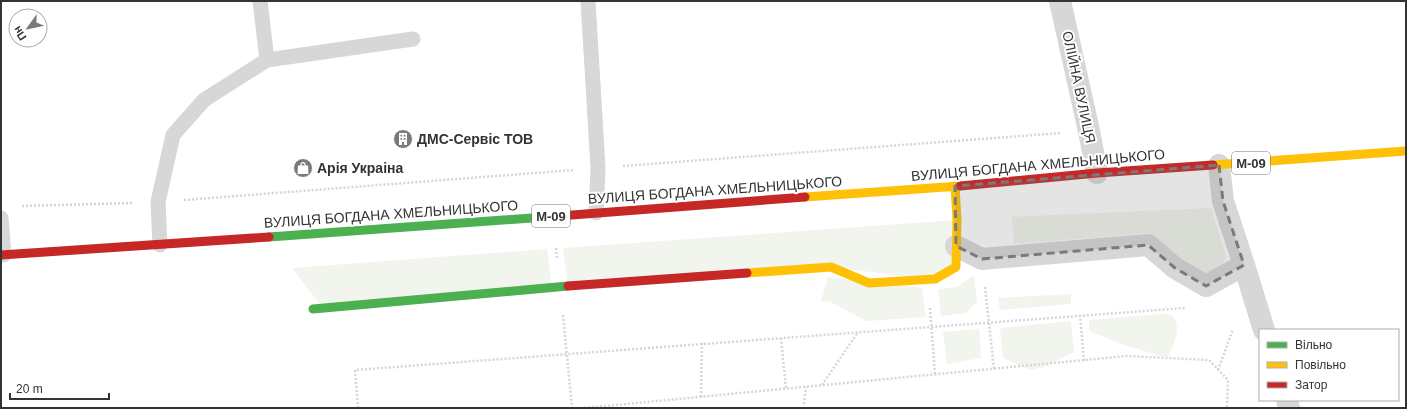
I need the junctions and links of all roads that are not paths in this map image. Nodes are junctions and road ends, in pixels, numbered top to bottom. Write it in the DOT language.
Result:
graph roads {
  1 [pos="260,1"];
  2 [pos="588,1"];
  3 [pos="1060,1"];
  4 [pos="413,39"];
  5 [pos="267,60"];
  6 [pos="1406,151"];
  7 [pos="1219,165"];
  8 [pos="1097,173"];
  9 [pos="955,186"];
  10 [pos="596,213"];
  11 [pos="1,218"];
  12 [pos="160,245"];
  13 [pos="956,246"];
  14 [pos="2,255"];
  15 [pos="1244,265"];
  16 [pos="313,309"];
  17 [pos="1264,329"];
  1 -- 5 [label="lane"];
  2 -- 10 [label="lane"];
  3 -- 8 [label="street, ОЛІЙНА ВУЛИЦЯ"];
  4 -- 5 [label="lane"];
  5 -- 12 [label="lane"];
  6 -- 7 [label="main road, ВУЛИЦЯ БОГДАНА ХМЕЛЬНИЦЬКОГО / М-09"];
  7 -- 8 [label="main road, ВУЛИЦЯ БОГДАНА ХМЕЛЬНИЦЬКОГО / М-09"];
  7 -- 15 [label="street"];
  8 -- 9 [label="main road, ВУЛИЦЯ БОГДАНА ХМЕЛЬНИЦЬКОГО / М-09"];
  9 -- 10 [label="main road, ВУЛИЦЯ БОГДАНА ХМЕЛЬНИЦЬКОГО / М-09"];
  9 -- 13 [label="main road"];
  10 -- 12 [label="main road, ВУЛИЦЯ БОГДАНА ХМЕЛЬНИЦЬКОГО / М-09"];
  11 -- 14 [label="lane"];
  12 -- 14 [label="main road, ВУЛИЦЯ БОГДАНА ХМЕЛЬНИЦЬКОГО / М-09"];
  13 -- 15 [label="street"];
  13 -- 16 [label="main road"];
  15 -- 17 [label="street"];
}
